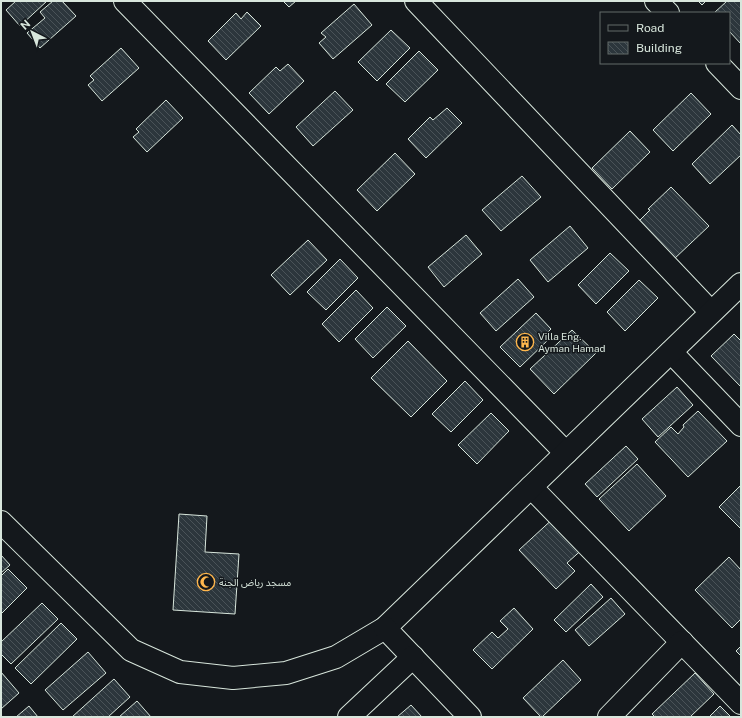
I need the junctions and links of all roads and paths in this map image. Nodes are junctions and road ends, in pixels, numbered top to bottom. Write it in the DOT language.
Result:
graph roads {
  1 [pos="125,1"];
  2 [pos="416,1"];
  3 [pos="656,1"];
  4 [pos="667,12"];
  5 [pos="717,64"];
  6 [pos="741,88"];
  7 [pos="741,284"];
  8 [pos="711,312"];
  9 [pos="671,352"];
  10 [pos="741,425"];
  11 [pos="566,453"];
  12 [pos="531,487"];
  13 [pos="1,522"];
  14 [pos="385,628"];
  15 [pos="682,642"];
  16 [pos="413,657"];
  17 [pos="741,703"];
  18 [pos="349,717"];
  19 [pos="470,717"];
  20 [pos="609,717"];
  1 -- 11 [label="street"];
  2 -- 8 [label="street"];
  3 -- 4 [label="street"];
  5 -- 6 [label="street"];
  7 -- 8 [label="street"];
  8 -- 9 [label="street"];
  9 -- 10 [label="street"];
  9 -- 11 [label="street"];
  11 -- 12 [label="street"];
  12 -- 14 [label="street"];
  12 -- 15 [label="street"];
  13 -- 14 [label="street"];
  14 -- 16 [label="street"];
  15 -- 17 [label="street"];
  15 -- 20 [label="street"];
  16 -- 18 [label="street"];
  16 -- 19 [label="street"];
}
